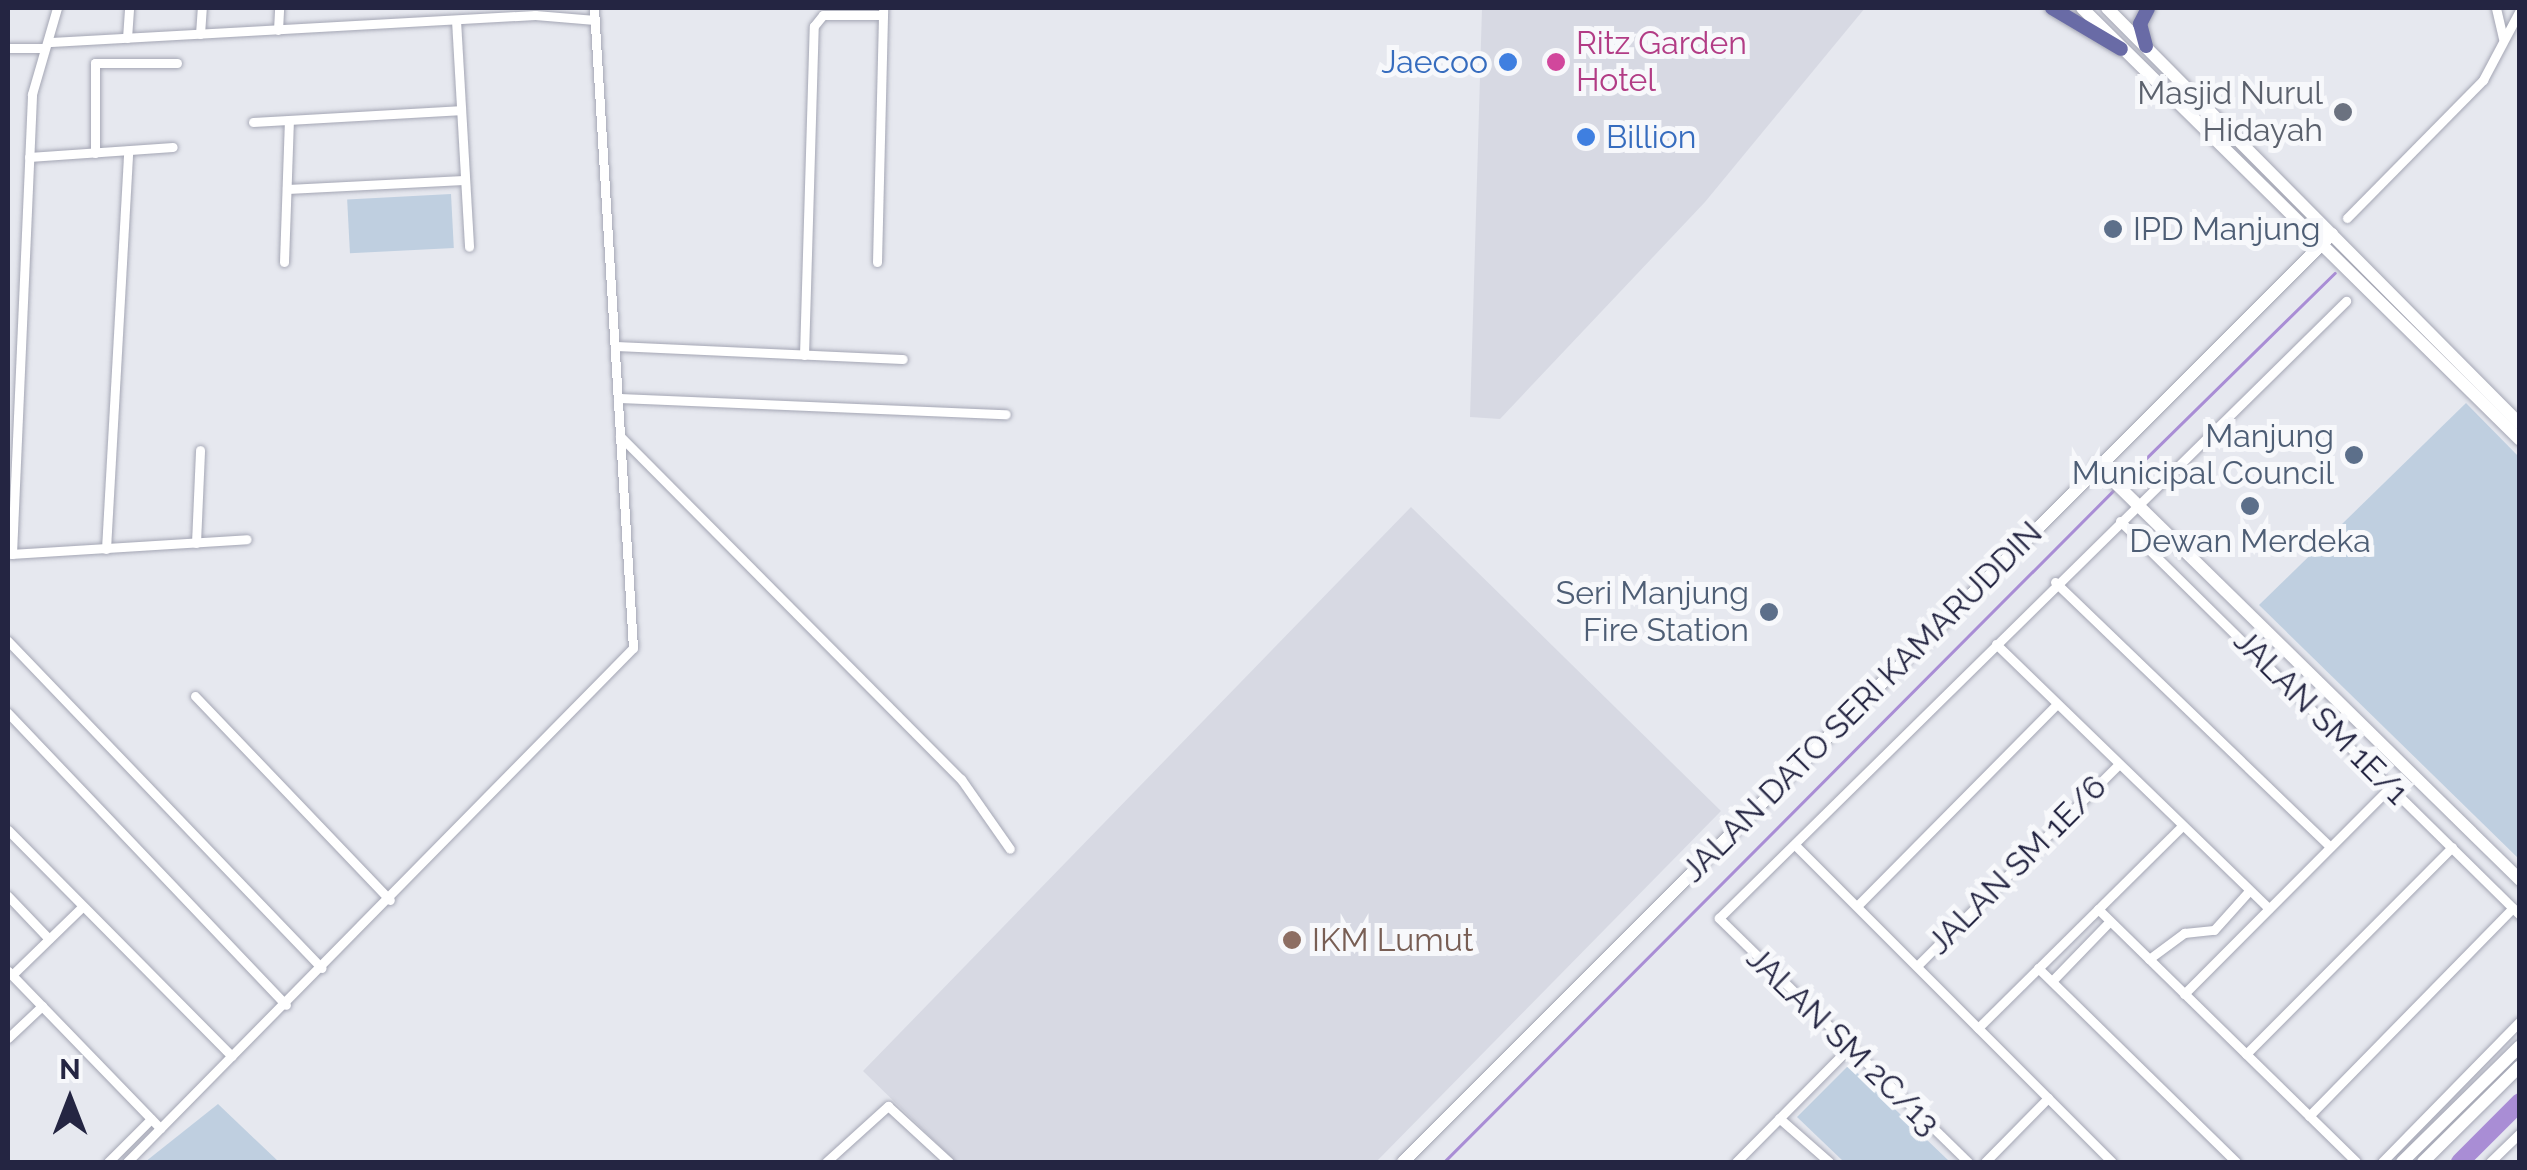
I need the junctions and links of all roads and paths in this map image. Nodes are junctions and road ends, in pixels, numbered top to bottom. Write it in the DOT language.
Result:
graph roads {
  1 [pos="57,8"];
  2 [pos="128,8"];
  3 [pos="202,8"];
  4 [pos="279,8"];
  5 [pos="594,8"];
  6 [pos="2052,8"];
  7 [pos="2082,8"];
  8 [pos="2107,8"];
  9 [pos="2148,8"];
  10 [pos="2496,8"];
  11 [pos="2520,10"];
  12 [pos="883,11"];
  13 [pos="456,20"];
  14 [pos="595,20"];
  15 [pos="278,30"];
  16 [pos="200,34"];
  17 [pos="171,36"];
  18 [pos="127,38"];
  19 [pos="2504,41"];
  20 [pos="48,45"];
  21 [pos="2146,46"];
  22 [pos="8,48"];
  23 [pos="2121,48"];
  24 [pos="459,110"];
  25 [pos="290,120"];
  26 [pos="253,122"];
  27 [pos="173,147"];
  28 [pos="128,151"];
  29 [pos="2252,151"];
  30 [pos="95,153"];
  31 [pos="29,158"];
  32 [pos="2239,164"];
  33 [pos="464,180"];
  34 [pos="288,189"];
  35 [pos="2347,218"];
  36 [pos="2327,239"];
  37 [pos="470,247"];
  38 [pos="284,262"];
  39 [pos="878,262"];
  40 [pos="2346,301"];
  41 [pos="614,346"];
  42 [pos="804,354"];
  43 [pos="903,359"];
  44 [pos="618,398"];
  45 [pos="1006,414"];
  46 [pos="2520,424"];
  47 [pos="620,436"];
  48 [pos="2520,440"];
  49 [pos="200,450"];
  50 [pos="2098,465"];
  51 [pos="2139,504"];
  52 [pos="2120,521"];
  53 [pos="248,539"];
  54 [pos="196,542"];
  55 [pos="106,549"];
  56 [pos="10,554"];
  57 [pos="2055,582"];
  58 [pos="8,641"];
  59 [pos="1996,644"];
  60 [pos="195,696"];
  61 [pos="2058,704"];
  62 [pos="8,713"];
  63 [pos="2356,720"];
  64 [pos="2340,735"];
  65 [pos="2118,764"];
  66 [pos="2391,786"];
  67 [pos="2180,828"];
  68 [pos="8,830"];
  69 [pos="1796,846"];
  70 [pos="2452,847"];
  71 [pos="2330,848"];
  72 [pos="1010,850"];
  73 [pos="2520,880"];
  74 [pos="2249,892"];
  75 [pos="8,896"];
  76 [pos="390,900"];
  77 [pos="1858,905"];
  78 [pos="82,907"];
  79 [pos="2098,909"];
  80 [pos="2268,909"];
  81 [pos="2516,911"];
  82 [pos="2110,921"];
  83 [pos="49,939"];
  84 [pos="2149,959"];
  85 [pos="1917,966"];
  86 [pos="322,968"];
  87 [pos="2038,968"];
  88 [pos="10,973"];
  89 [pos="2052,981"];
  90 [pos="2184,994"];
  91 [pos="286,1005"];
  92 [pos="42,1006"];
  93 [pos="2520,1020"];
  94 [pos="1978,1028"];
  95 [pos="8,1038"];
  96 [pos="2520,1046"];
  97 [pos="1848,1048"];
  98 [pos="2246,1054"];
  99 [pos="232,1056"];
  100 [pos="2520,1066"];
  101 [pos="2048,1098"];
  102 [pos="2309,1116"];
  103 [pos="1779,1118"];
  104 [pos="151,1119"];
  105 [pos="160,1128"];
  106 [pos="2520,1133"];
  107 [pos="2500,1152"];
  108 [pos="108,1162"];
  109 [pos="127,1162"];
  110 [pos="826,1162"];
  111 [pos="949,1162"];
  112 [pos="1403,1162"];
  113 [pos="1736,1162"];
  114 [pos="1830,1162"];
  115 [pos="1968,1162"];
  116 [pos="1985,1162"];
  117 [pos="2110,1162"];
  118 [pos="2236,1162"];
  119 [pos="2356,1162"];
  120 [pos="2382,1162"];
  121 [pos="2402,1162"];
  122 [pos="2424,1162"];
  123 [pos="2490,1162"];
  124 [pos="2510,1162"];
  1 -- 20 [label="street"];
  2 -- 18 [label="street"];
  3 -- 16 [label="street"];
  4 -- 15 [label="street"];
  5 -- 14 [label="street"];
  6 -- 23 [label="main road"];
  7 -- 23 [label="street"];
  8 -- 21 [label="street"];
  9 -- 21 [label="main road"];
  10 -- 19 [label="street"];
  11 -- 19 [label="street"];
  12 -- 39 [label="street"];
  12 -- 42 [label="street"];
  13 -- 14 [label="street"];
  13 -- 15 [label="street"];
  13 -- 24 [label="street"];
  14 -- 41 [label="street"];
  15 -- 16 [label="street"];
  16 -- 17 [label="street"];
  17 -- 18 [label="street"];
  17 -- 30 [label="street"];
  18 -- 20 [label="street"];
  19 -- 35 [label="street"];
  20 -- 22 [label="street"];
  20 -- 31 [label="street"];
  21 -- 29 [label="street"];
  23 -- 32 [label="street"];
  24 -- 25 [label="street"];
  24 -- 33 [label="street"];
  25 -- 26 [label="street"];
  25 -- 34 [label="street"];
  27 -- 28 [label="street"];
  28 -- 30 [label="street"];
  28 -- 55 [label="street"];
  29 -- 32 [label="street"];
  29 -- 36 [label="street"];
  30 -- 31 [label="street"];
  31 -- 56 [label="street"];
  32 -- 36 [label="street"];
  33 -- 34 [label="street"];
  33 -- 37 [label="street"];
  34 -- 38 [label="street"];
  36 -- 46 [label="street"];
  36 -- 48 [label="street"];
  36 -- 50 [label="street, JALAN DATO SERI KAMARUDDIN"];
  40 -- 51 [label="street"];
  41 -- 42 [label="street"];
  41 -- 44 [label="street"];
  42 -- 43 [label="street"];
  44 -- 45 [label="street"];
  44 -- 47 [label="street"];
  47 -- 72 [label="street"];
  47 -- 76 [label="street"];
  49 -- 54 [label="street"];
  50 -- 51 [label="street"];
  50 -- 112 [label="street, JALAN DATO SERI KAMARUDDIN"];
  51 -- 52 [label="street"];
  51 -- 63 [label="street"];
  52 -- 57 [label="street"];
  52 -- 64 [label="street, JALAN SM 1E/1"];
  53 -- 54 [label="street"];
  54 -- 55 [label="street"];
  55 -- 56 [label="street"];
  57 -- 59 [label="street"];
  57 -- 71 [label="street"];
  58 -- 86 [label="street"];
  59 -- 61 [label="street"];
  59 -- 69 [label="street"];
  60 -- 76 [label="street"];
  61 -- 65 [label="street"];
  61 -- 77 [label="street"];
  62 -- 91 [label="street"];
  63 -- 64 [label="street"];
  63 -- 73 [label="street"];
  64 -- 66 [label="street, JALAN SM 1E/1"];
  65 -- 67 [label="street"];
  65 -- 85 [label="street, JALAN SM 1E/6"];
  66 -- 70 [label="street, JALAN SM 1E/1"];
  66 -- 71 [label="street"];
  67 -- 74 [label="street"];
  67 -- 79 [label="street"];
  68 -- 78 [label="street"];
  69 -- 77 [label="street"];
  69 -- 97 [label="street, JALAN SM 2C/13"];
  70 -- 81 [label="street, JALAN SM 1E/1"];
  70 -- 98 [label="street"];
  71 -- 80 [label="street"];
  74 -- 80 [label="street"];
  74 -- 84 [label="street"];
  75 -- 83 [label="street"];
  76 -- 86 [label="street"];
  77 -- 85 [label="street"];
  78 -- 83 [label="street"];
  78 -- 99 [label="street"];
  79 -- 82 [label="street"];
  79 -- 87 [label="street"];
  80 -- 90 [label="street"];
  81 -- 102 [label="street"];
  82 -- 84 [label="street"];
  82 -- 89 [label="street"];
  83 -- 88 [label="street"];
  84 -- 90 [label="street"];
  85 -- 94 [label="street"];
  86 -- 91 [label="street"];
  87 -- 89 [label="street"];
  87 -- 94 [label="street"];
  88 -- 92 [label="street"];
  89 -- 118 [label="street"];
  90 -- 98 [label="street"];
  91 -- 99 [label="street"];
  92 -- 95 [label="street"];
  92 -- 104 [label="street"];
  93 -- 120 [label="street"];
  94 -- 101 [label="street"];
  96 -- 121 [label="street"];
  97 -- 103 [label="street"];
  97 -- 115 [label="street, JALAN SM 2C/13"];
  98 -- 102 [label="street"];
  99 -- 105 [label="street"];
  100 -- 122 [label="street"];
  101 -- 116 [label="street"];
  101 -- 117 [label="street"];
  102 -- 119 [label="street"];
  103 -- 113 [label="street"];
  103 -- 114 [label="street"];
  104 -- 105 [label="street"];
  104 -- 108 [label="street"];
  105 -- 109 [label="street"];
  106 -- 107 [label="street"];
  107 -- 123 [label="street"];
  107 -- 124 [label="street"];
  110 -- 111 [label="street"];
}
